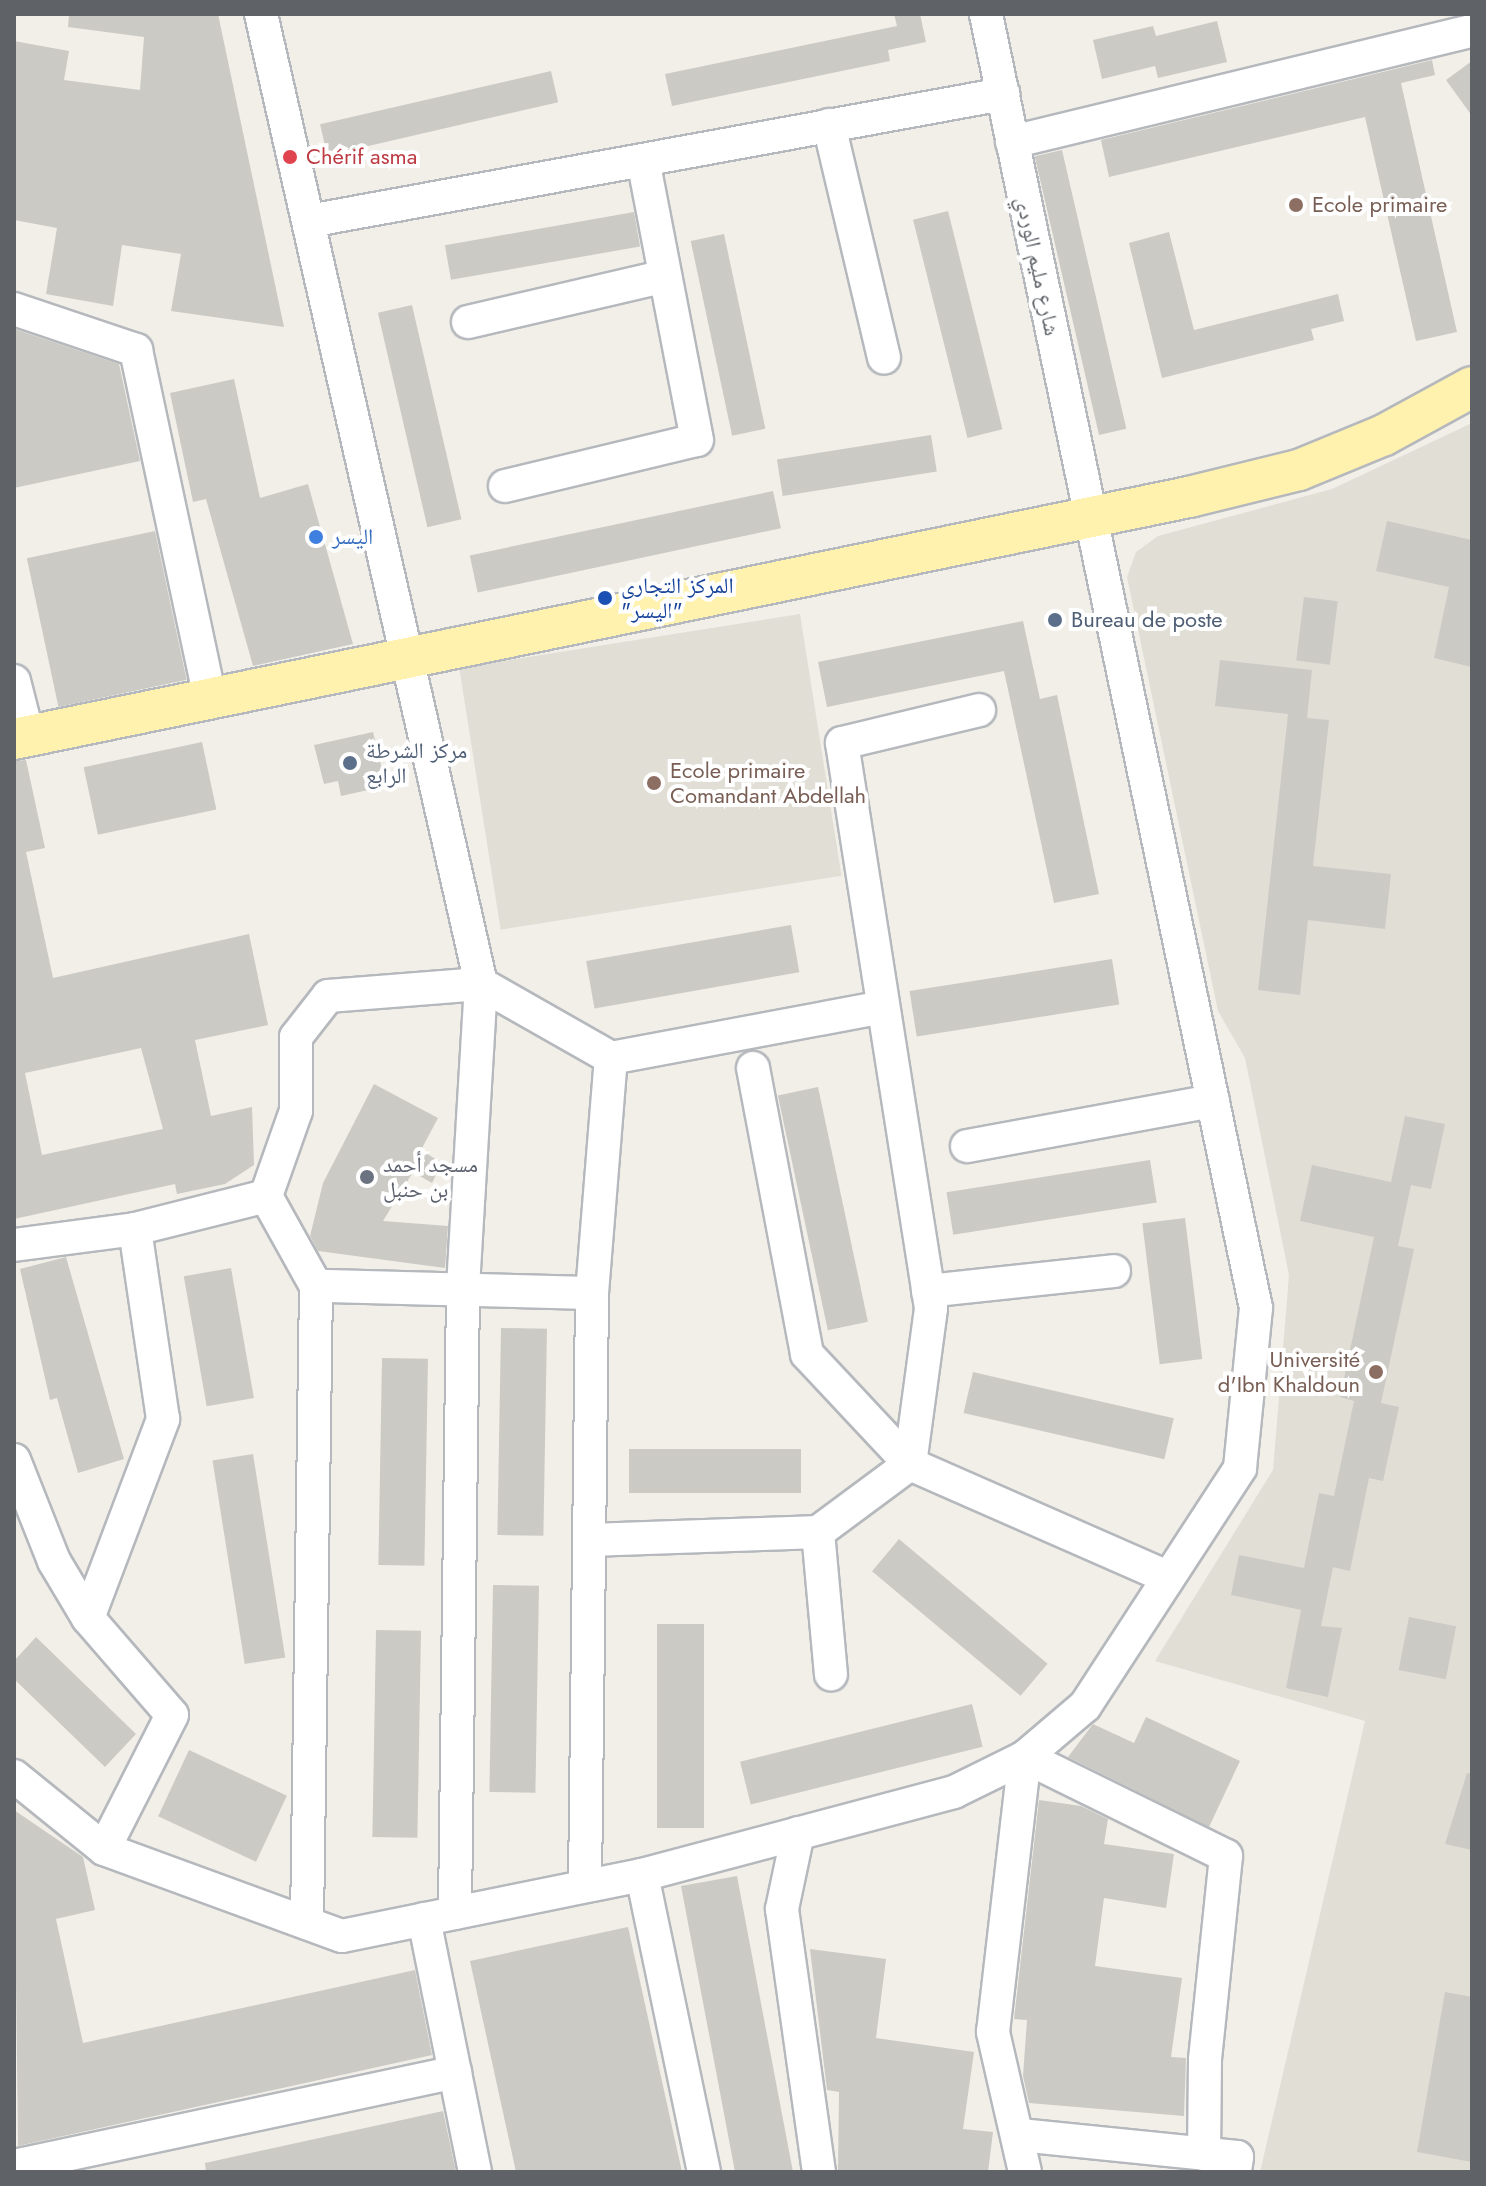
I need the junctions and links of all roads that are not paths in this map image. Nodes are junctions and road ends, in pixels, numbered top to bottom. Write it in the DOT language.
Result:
graph roads {
  1 [pos="261,14"];
  2 [pos="986,14"];
  3 [pos="1472,31"];
  4 [pos="1003,94"];
  5 [pos="829,125"];
  6 [pos="1012,142"];
  7 [pos="643,160"];
  8 [pos="309,221"];
  9 [pos="665,276"];
  10 [pos="14,309"];
  11 [pos="468,322"];
  12 [pos="884,358"];
  13 [pos="1472,387"];
  14 [pos="505,486"];
  15 [pos="1089,517"];
  16 [pos="409,656"];
  17 [pos="14,681"];
  18 [pos="210,699"];
  19 [pos="979,710"];
  20 [pos="21,738"];
  21 [pos="481,984"];
  22 [pos="879,1008"];
  23 [pos="611,1058"];
  24 [pos="753,1068"];
  25 [pos="1213,1101"];
  26 [pos="967,1146"];
  27 [pos="266,1196"];
  28 [pos="135,1229"];
  29 [pos="14,1245"];
  30 [pos="1114,1271"];
  31 [pos="316,1286"];
  32 [pos="463,1290"];
  33 [pos="928,1291"];
  34 [pos="592,1293"];
  35 [pos="14,1460"];
  36 [pos="910,1464"];
  37 [pos="818,1532"];
  38 [pos="591,1540"];
  39 [pos="1168,1577"];
  40 [pos="88,1618"];
  41 [pos="831,1674"];
  42 [pos="1025,1757"];
  43 [pos="14,1776"];
  44 [pos="798,1833"];
  45 [pos="104,1849"];
  46 [pos="642,1875"];
  47 [pos="585,1886"];
  48 [pos="440,1916"];
  49 [pos="307,1923"];
  50 [pos="455,2072"];
  51 [pos="1020,2135"];
  52 [pos="1204,2154"];
  53 [pos="14,2166"];
  54 [pos="475,2172"];
  55 [pos="704,2172"];
  56 [pos="819,2172"];
  57 [pos="1025,2172"];
  58 [pos="1235,2172"];
  1 -- 8 [label="street"];
  2 -- 4 [label="street, شارع مليم الوردي"];
  3 -- 6 [label="street"];
  4 -- 5 [label="street"];
  4 -- 6 [label="street, شارع مليم الوردي"];
  5 -- 7 [label="street"];
  5 -- 12 [label="street"];
  6 -- 15 [label="street, شارع مليم الوردي"];
  7 -- 8 [label="street"];
  7 -- 9 [label="street"];
  8 -- 16 [label="street"];
  9 -- 11 [label="street"];
  9 -- 14 [label="street"];
  10 -- 18 [label="street"];
  13 -- 15 [label="main road"];
  15 -- 16 [label="main road"];
  15 -- 25 [label="street, شارع مليم الوردي"];
  16 -- 18 [label="main road"];
  16 -- 21 [label="street"];
  17 -- 20 [label="street"];
  18 -- 20 [label="main road"];
  19 -- 22 [label="street"];
  21 -- 23 [label="street"];
  21 -- 27 [label="street"];
  21 -- 32 [label="street"];
  22 -- 23 [label="street"];
  22 -- 33 [label="street"];
  23 -- 34 [label="street"];
  24 -- 36 [label="street"];
  25 -- 26 [label="street"];
  25 -- 39 [label="street, شارع مليم الوردي"];
  27 -- 28 [label="street"];
  27 -- 31 [label="street"];
  28 -- 29 [label="street"];
  28 -- 40 [label="street"];
  30 -- 33 [label="street"];
  31 -- 32 [label="street"];
  31 -- 49 [label="street"];
  32 -- 34 [label="street"];
  32 -- 48 [label="street"];
  33 -- 36 [label="street"];
  34 -- 38 [label="street"];
  35 -- 40 [label="street"];
  36 -- 37 [label="street"];
  36 -- 39 [label="street"];
  37 -- 38 [label="street"];
  37 -- 41 [label="street"];
  38 -- 47 [label="street"];
  39 -- 42 [label="street, شارع مليم الوردي"];
  40 -- 45 [label="street"];
  42 -- 44 [label="street, شارع مليم الوردي"];
  42 -- 51 [label="street"];
  42 -- 52 [label="street"];
  43 -- 45 [label="street, شارع مليم الوردي"];
  44 -- 46 [label="street, شارع مليم الوردي"];
  44 -- 56 [label="street"];
  45 -- 49 [label="street, شارع مليم الوردي"];
  46 -- 47 [label="street, شارع مليم الوردي"];
  46 -- 55 [label="street"];
  47 -- 48 [label="street, شارع مليم الوردي"];
  48 -- 49 [label="street, شارع مليم الوردي"];
  48 -- 50 [label="street"];
  50 -- 53 [label="street"];
  50 -- 54 [label="street"];
  51 -- 52 [label="street"];
  51 -- 57 [label="street"];
  52 -- 58 [label="street"];
}
